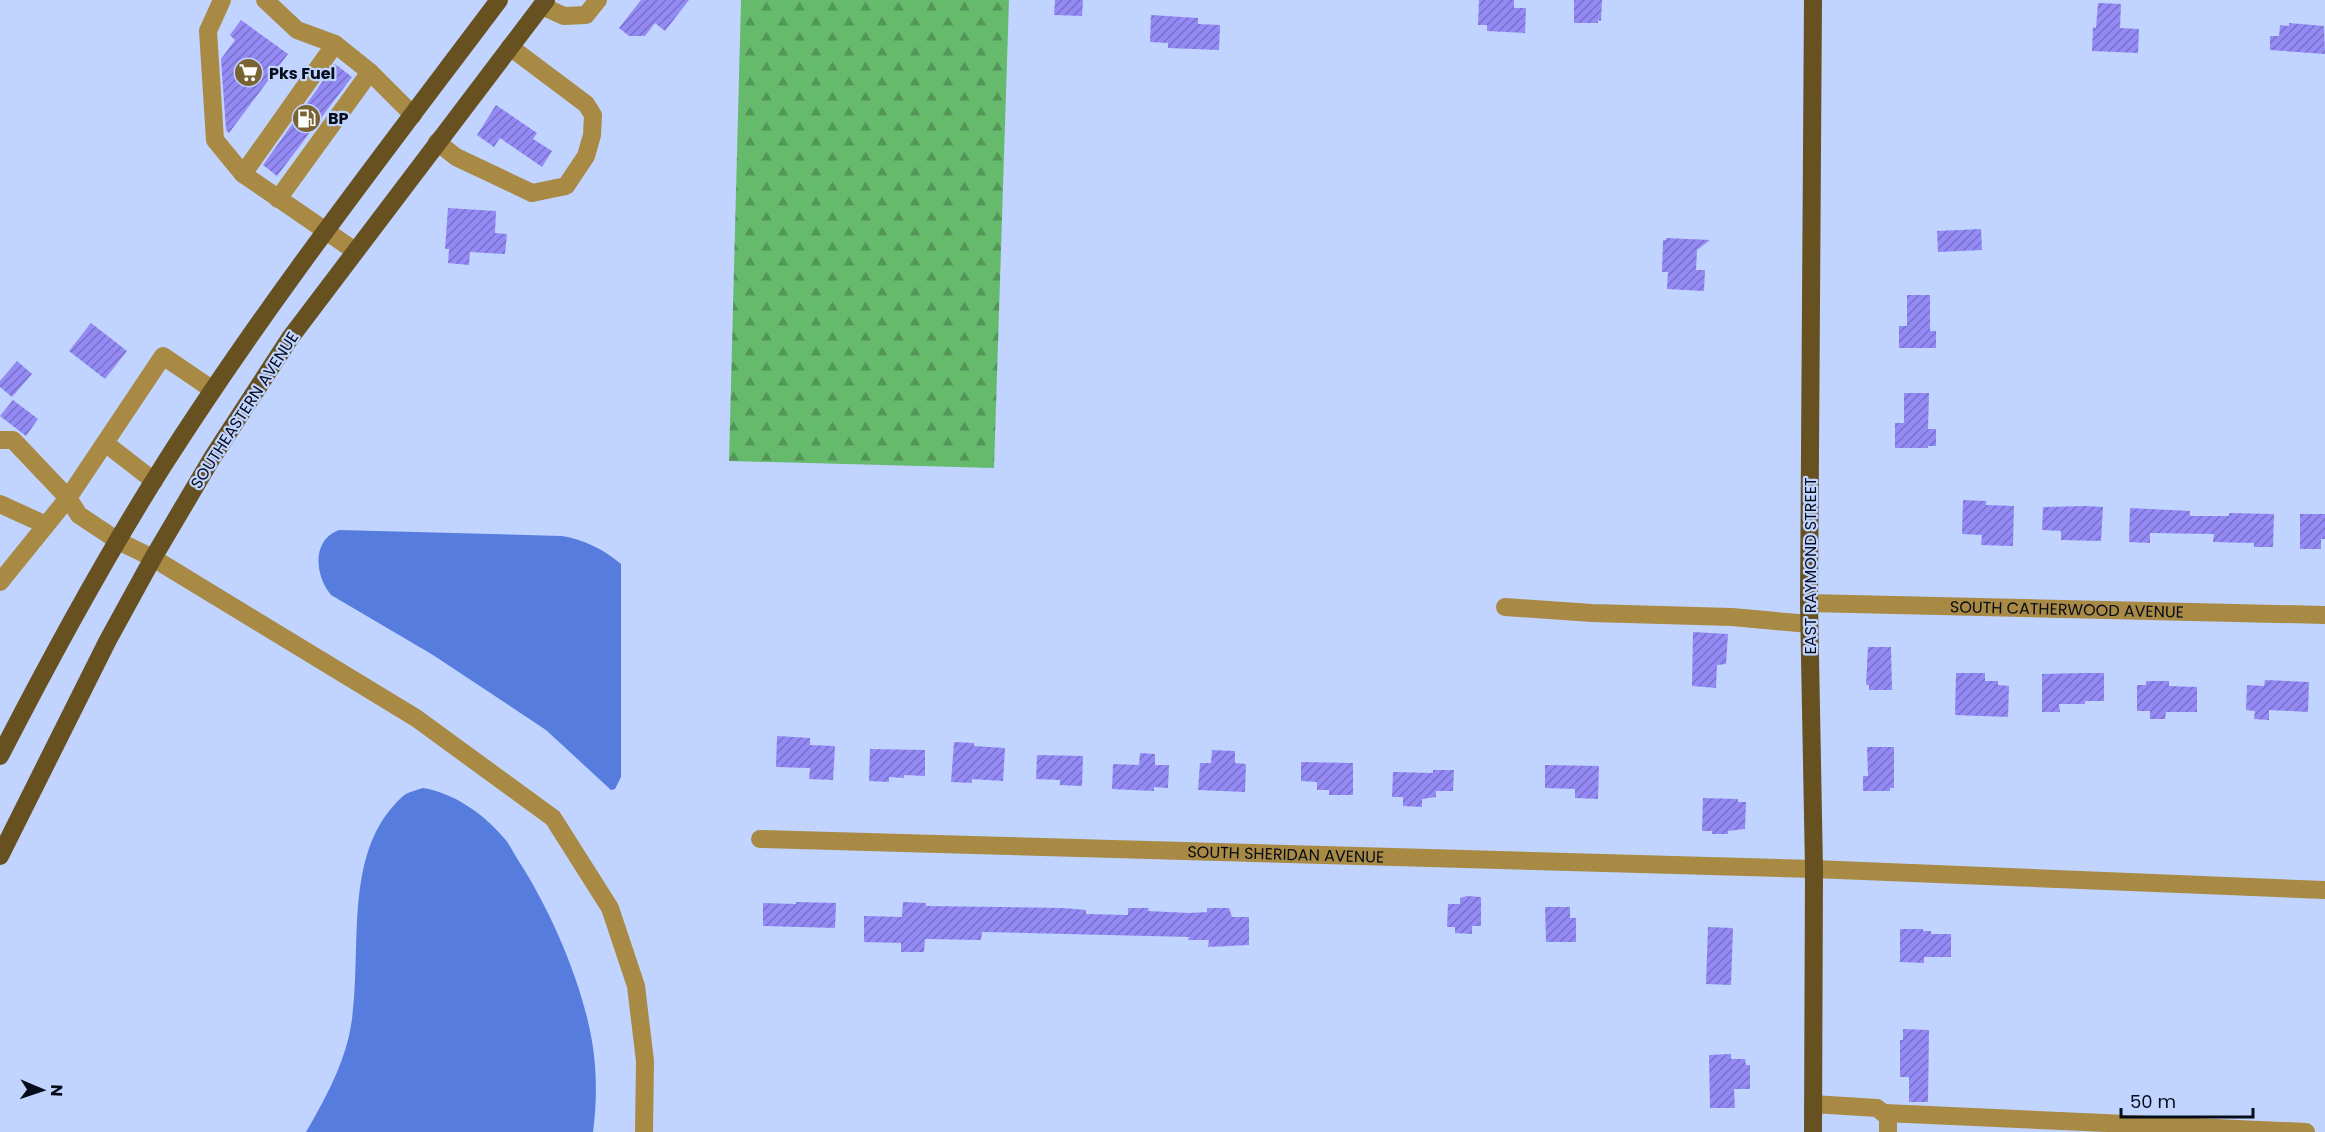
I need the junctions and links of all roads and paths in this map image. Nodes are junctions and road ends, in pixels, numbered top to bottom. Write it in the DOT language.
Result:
graph roads {
  1 [pos="222,0"];
  2 [pos="265,0"];
  3 [pos="499,0"];
  4 [pos="598,0"];
  5 [pos="1813,0"];
  6 [pos="544,3"];
  7 [pos="335,44"];
  8 [pos="510,47"];
  9 [pos="370,72"];
  10 [pos="412,115"];
  11 [pos="437,142"];
  12 [pos="243,174"];
  13 [pos="278,199"];
  14 [pos="326,232"];
  15 [pos="355,251"];
  16 [pos="213,390"];
  17 [pos="0,440"];
  18 [pos="105,443"];
  19 [pos="154,481"];
  20 [pos="68,498"];
  21 [pos="0,504"];
  22 [pos="46,525"];
  23 [pos="118,541"];
  24 [pos="153,558"];
  25 [pos="0,582"];
  26 [pos="1809,603"];
  27 [pos="1505,607"];
  28 [pos="2325,615"];
  29 [pos="1809,624"];
  30 [pos="0,756"];
  31 [pos="760,839"];
  32 [pos="0,856"];
  33 [pos="1814,869"];
  34 [pos="2325,890"];
  35 [pos="1813,1104"];
  36 [pos="1885,1113"];
  37 [pos="644,1132"];
  38 [pos="1813,1132"];
  39 [pos="1887,1132"];
  40 [pos="2306,1132"];
  1 -- 12 [label="street"];
  2 -- 7 [label="street"];
  3 -- 10 [label="main road, SOUTHEASTERN AVENUE"];
  4 -- 6 [label="street"];
  5 -- 26 [label="main road, EAST RAYMOND STREET"];
  6 -- 8 [label="main road, SOUTHEASTERN AVENUE"];
  7 -- 9 [label="street"];
  7 -- 12 [label="street"];
  8 -- 11 [label="main road, SOUTHEASTERN AVENUE"];
  8 -- 11 [label="street"];
  9 -- 10 [label="street"];
  9 -- 13 [label="street"];
  10 -- 14 [label="main road, SOUTHEASTERN AVENUE"];
  11 -- 15 [label="main road, SOUTHEASTERN AVENUE"];
  12 -- 13 [label="street"];
  13 -- 14 [label="street"];
  14 -- 15 [label="street"];
  14 -- 16 [label="main road, SOUTHEASTERN AVENUE"];
  15 -- 24 [label="main road, SOUTHEASTERN AVENUE"];
  16 -- 18 [label="street"];
  16 -- 19 [label="main road, SOUTHEASTERN AVENUE"];
  17 -- 20 [label="street"];
  18 -- 19 [label="street"];
  18 -- 20 [label="street"];
  19 -- 23 [label="main road, SOUTHEASTERN AVENUE"];
  20 -- 22 [label="street"];
  20 -- 23 [label="street"];
  21 -- 22 [label="street"];
  22 -- 25 [label="street"];
  23 -- 24 [label="street"];
  23 -- 30 [label="main road, SOUTHEASTERN AVENUE"];
  24 -- 32 [label="main road, SOUTHEASTERN AVENUE"];
  24 -- 37 [label="street"];
  26 -- 28 [label="street, SOUTH CATHERWOOD AVENUE"];
  26 -- 29 [label="main road, EAST RAYMOND STREET"];
  27 -- 29 [label="street"];
  29 -- 33 [label="main road, EAST RAYMOND STREET"];
  31 -- 33 [label="street, SOUTH SHERIDAN AVENUE"];
  33 -- 34 [label="street, SOUTH SHERIDAN AVENUE"];
  33 -- 35 [label="main road, EAST RAYMOND STREET"];
  35 -- 36 [label="street"];
  35 -- 38 [label="main road, EAST RAYMOND STREET"];
  36 -- 39 [label="street"];
  36 -- 40 [label="street"];
}
